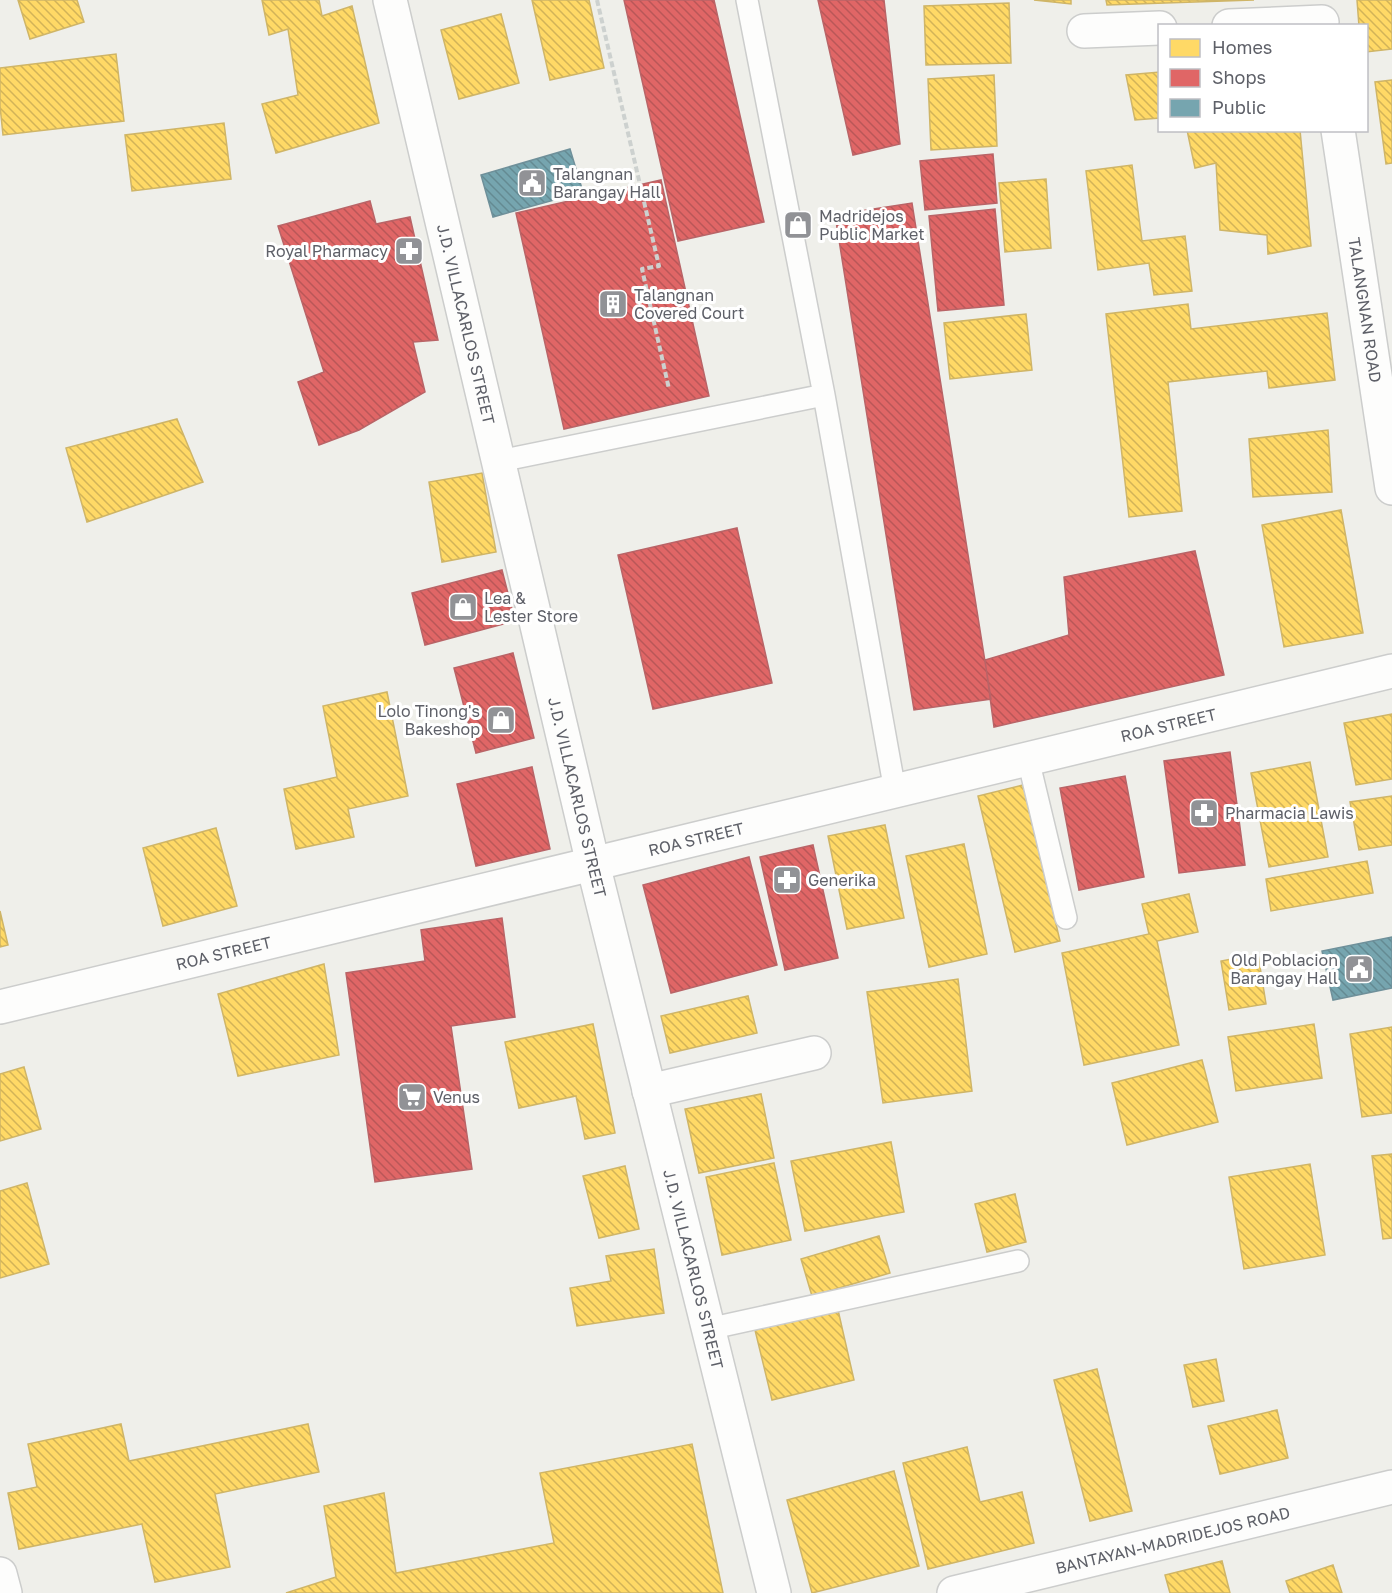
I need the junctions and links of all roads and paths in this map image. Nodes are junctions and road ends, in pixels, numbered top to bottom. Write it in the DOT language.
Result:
graph roads {
  1 [pos="390,0"];
  2 [pos="597,0"];
  3 [pos="747,0"];
  4 [pos="1321,16"];
  5 [pos="1247,24"];
  6 [pos="1158,28"];
  7 [pos="1084,31"];
  8 [pos="1338,132"];
  9 [pos="824,395"];
  10 [pos="677,425"];
  11 [pos="499,461"];
  12 [pos="1392,488"];
  13 [pos="1392,671"];
  14 [pos="1028,759"];
  15 [pos="895,791"];
  16 [pos="593,864"];
  17 [pos="1066,918"];
  18 [pos="0,1007"];
  19 [pos="814,1053"];
  20 [pos="649,1091"];
  21 [pos="1018,1261"];
  22 [pos="708,1329"];
  23 [pos="1392,1487"];
  24 [pos="0,1574"];
  25 [pos="5,1593"];
  26 [pos="774,1593"];
  27 [pos="954,1593"];
  1 -- 11 [label="street, J.D. VILLACARLOS STREET"];
  2 -- 10 [label="path"];
  3 -- 9 [label="lane"];
  4 -- 5 [label="street"];
  6 -- 7 [label="street"];
  8 -- 12 [label="street, TALANGNAN ROAD"];
  9 -- 10 [label="lane"];
  9 -- 15 [label="lane"];
  10 -- 11 [label="lane"];
  11 -- 16 [label="street, J.D. VILLACARLOS STREET"];
  13 -- 14 [label="street, ROA STREET"];
  14 -- 15 [label="street, ROA STREET"];
  14 -- 17 [label="lane"];
  15 -- 16 [label="street, ROA STREET"];
  16 -- 18 [label="street, ROA STREET"];
  16 -- 20 [label="street, J.D. VILLACARLOS STREET"];
  19 -- 20 [label="street"];
  20 -- 22 [label="street, J.D. VILLACARLOS STREET"];
  21 -- 22 [label="lane"];
  22 -- 26 [label="street, J.D. VILLACARLOS STREET"];
  23 -- 27 [label="street, BANTAYAN-MADRIDEJOS ROAD"];
  24 -- 25 [label="street"];
}
